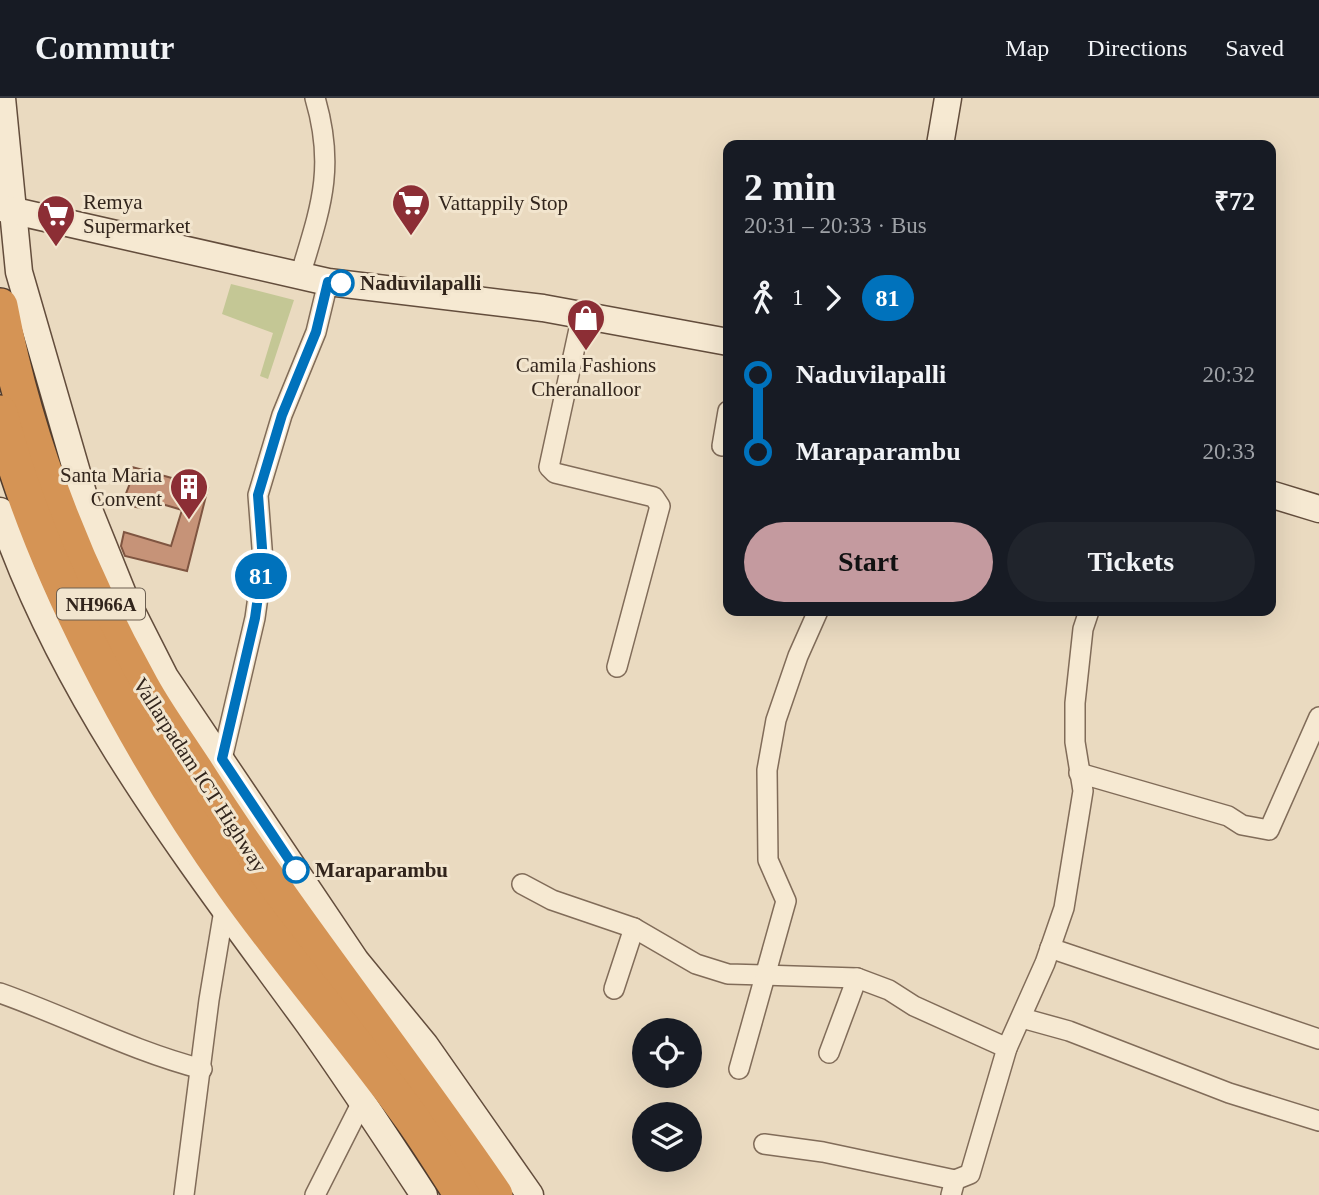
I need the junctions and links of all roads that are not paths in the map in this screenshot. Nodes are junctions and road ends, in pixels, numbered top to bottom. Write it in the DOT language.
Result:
graph roads {
  1 [pos="2,98"];
  2 [pos="315,98"];
  3 [pos="948,98"];
  4 [pos="941,140"];
  5 [pos="7,210"];
  6 [pos="300,276"];
  7 [pos="328,282"];
  8 [pos="0,306"];
  9 [pos="582,315"];
  10 [pos="723,341"];
  11 [pos="0,413"];
  12 [pos="723,440"];
  13 [pos="722,446"];
  14 [pos="1276,496"];
  15 [pos="1318,507"];
  16 [pos="0,511"];
  17 [pos="816,616"];
  18 [pos="1087,616"];
  19 [pos="617,667"];
  20 [pos="1319,717"];
  21 [pos="222,759"];
  22 [pos="1079,773"];
  23 [pos="219,836"];
  24 [pos="522,884"];
  25 [pos="240,890"];
  26 [pos="634,928"];
  27 [pos="1050,948"];
  28 [pos="767,975"];
  29 [pos="857,978"];
  30 [pos="323,980"];
  31 [pos="614,989"];
  32 [pos="0,993"];
  33 [pos="1022,1018"];
  34 [pos="1319,1039"];
  35 [pos="1007,1048"];
  36 [pos="829,1053"];
  37 [pos="202,1069"];
  38 [pos="739,1069"];
  39 [pos="362,1102"];
  40 [pos="422,1110"];
  41 [pos="1319,1121"];
  42 [pos="764,1144"];
  43 [pos="953,1187"];
  44 [pos="184,1195"];
  45 [pos="315,1195"];
  46 [pos="424,1195"];
  47 [pos="462,1195"];
  48 [pos="495,1195"];
  49 [pos="530,1195"];
  1 -- 5 [label="street"];
  2 -- 6 [label="street"];
  3 -- 4 [label="street"];
  5 -- 6 [label="street"];
  5 -- 21 [label="street"];
  6 -- 7 [label="street"];
  7 -- 9 [label="street"];
  7 -- 21 [label="street"];
  8 -- 23 [label="highway, Vallarpadam ICT Highway / NH966A"];
  9 -- 10 [label="street"];
  9 -- 19 [label="street"];
  11 -- 23 [label="highway, Vallarpadam ICT Highway / NH966A"];
  12 -- 13 [label="street"];
  14 -- 15 [label="street"];
  16 -- 25 [label="street"];
  17 -- 28 [label="street"];
  18 -- 22 [label="street"];
  20 -- 22 [label="street"];
  21 -- 30 [label="street"];
  22 -- 27 [label="street"];
  23 -- 25 [label="highway, Vallarpadam ICT Highway / NH966A"];
  24 -- 26 [label="street"];
  25 -- 30 [label="highway, Vallarpadam ICT Highway / NH966A"];
  25 -- 30 [label="street"];
  25 -- 37 [label="street"];
  26 -- 28 [label="street"];
  26 -- 31 [label="street"];
  27 -- 33 [label="street"];
  27 -- 34 [label="street"];
  28 -- 29 [label="street"];
  28 -- 38 [label="street"];
  29 -- 35 [label="street"];
  29 -- 36 [label="street"];
  30 -- 39 [label="street"];
  30 -- 40 [label="highway, Vallarpadam ICT Highway / NH966A"];
  30 -- 49 [label="street"];
  32 -- 37 [label="street"];
  33 -- 35 [label="street"];
  33 -- 41 [label="street"];
  35 -- 43 [label="street"];
  37 -- 44 [label="street"];
  39 -- 45 [label="street"];
  39 -- 46 [label="street"];
  40 -- 47 [label="highway, Vallarpadam ICT Highway / NH966A"];
  40 -- 48 [label="highway, Vallarpadam ICT Highway / NH966A"];
  42 -- 43 [label="street"];
}
